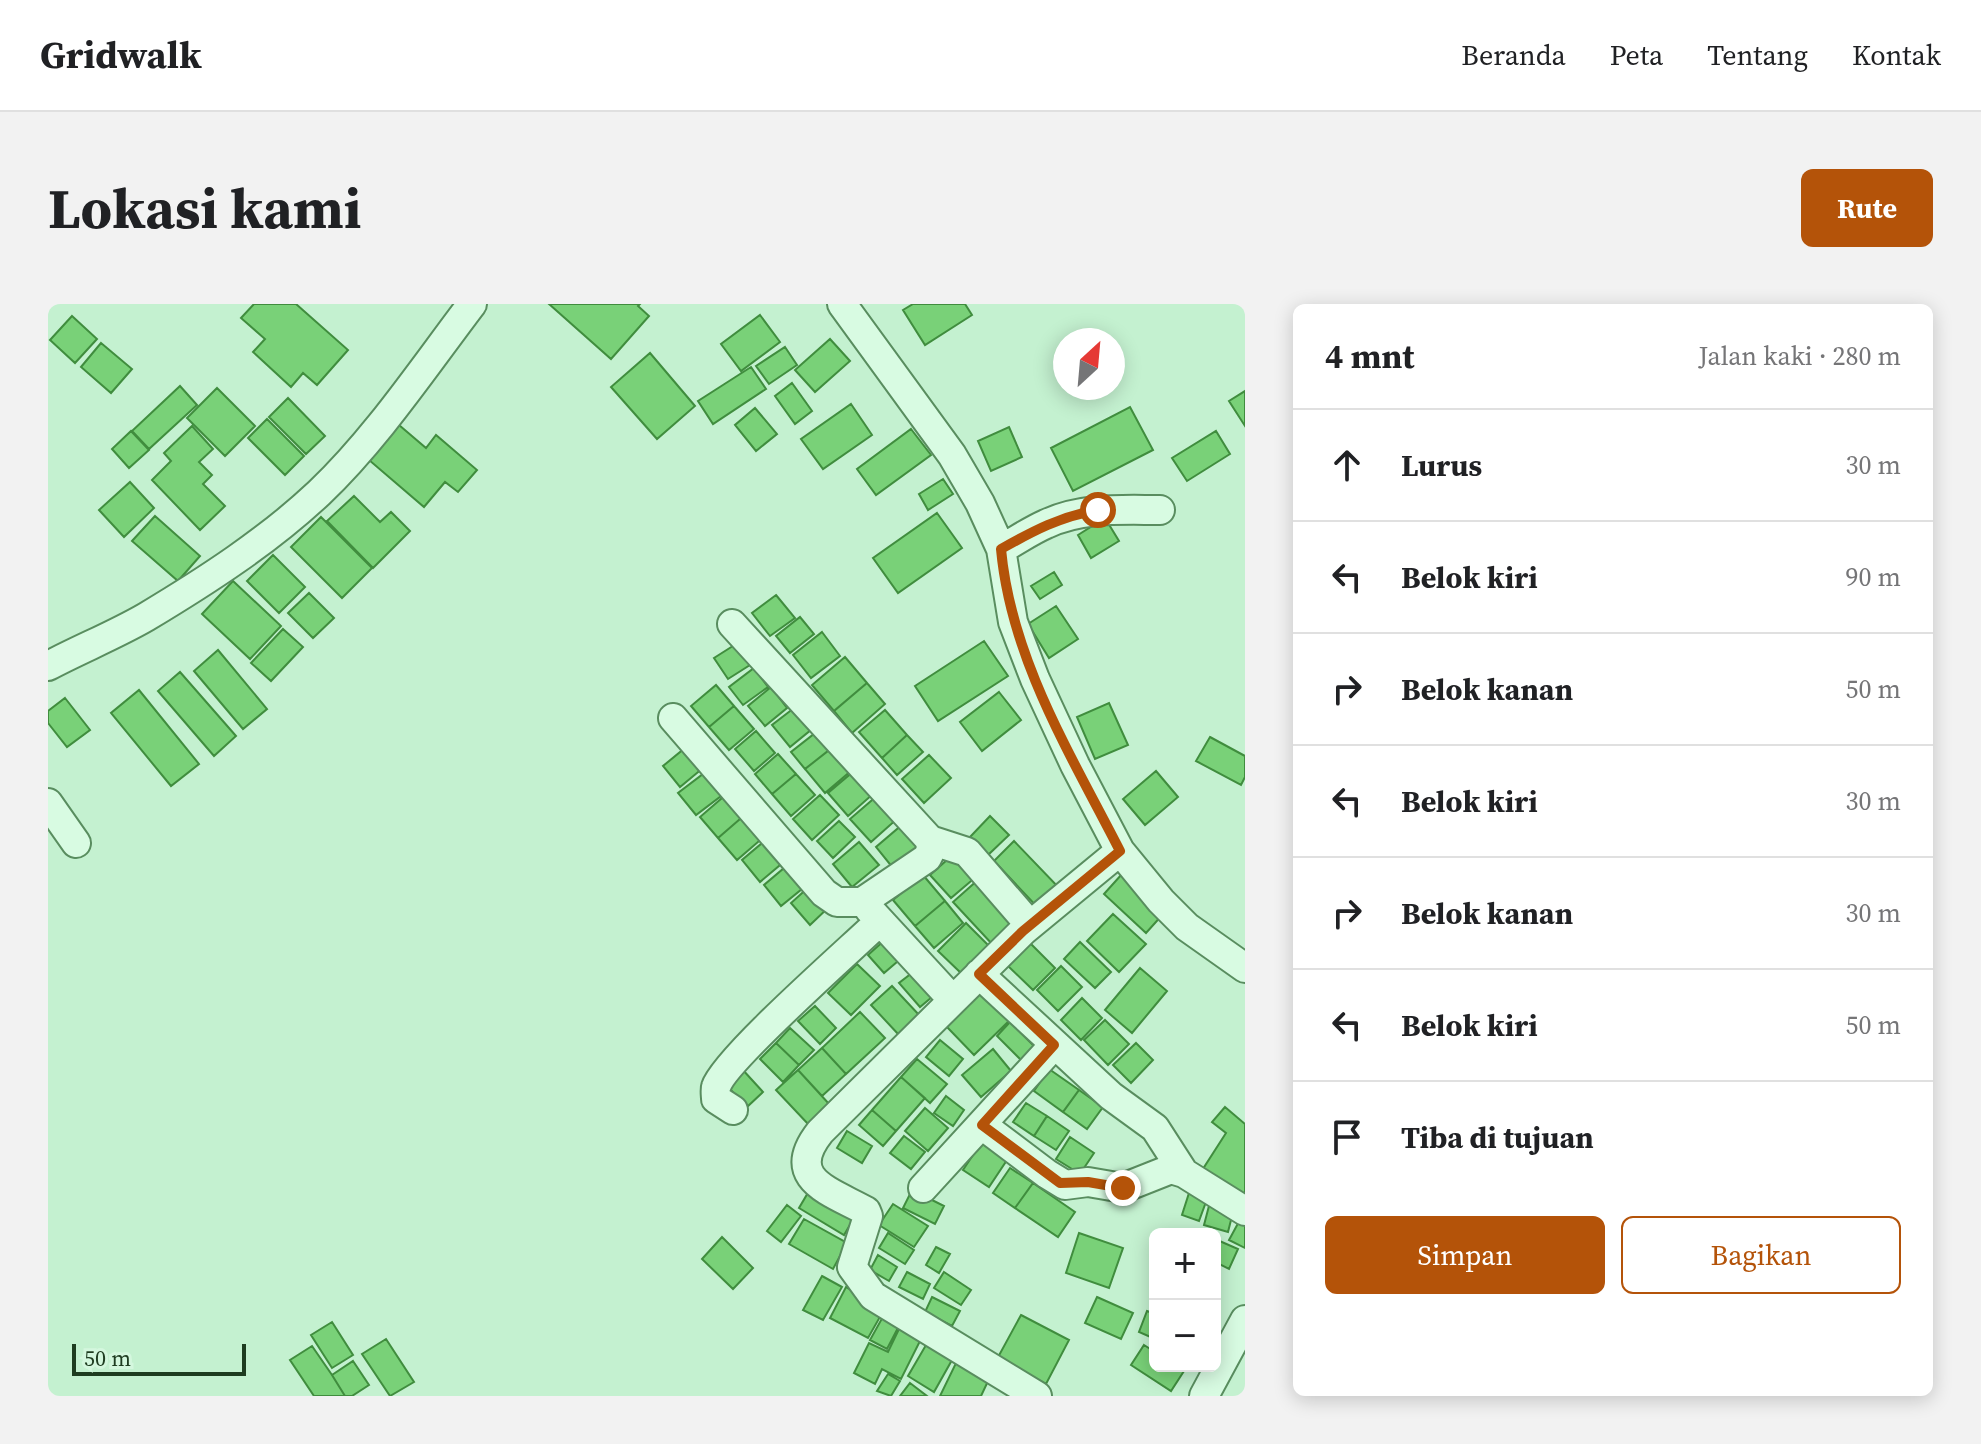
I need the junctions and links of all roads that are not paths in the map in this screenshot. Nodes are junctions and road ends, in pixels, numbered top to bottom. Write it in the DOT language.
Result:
graph roads {
  1 [pos="472,304"];
  2 [pos="842,304"];
  3 [pos="1160,510"];
  4 [pos="1001,549"];
  5 [pos="732,624"];
  6 [pos="48,666"];
  7 [pos="673,718"];
  8 [pos="48,803"];
  9 [pos="930,840"];
  10 [pos="76,843"];
  11 [pos="1120,851"];
  12 [pos="871,911"];
  13 [pos="1030,925"];
  14 [pos="1245,968"];
  15 [pos="979,974"];
  16 [pos="952,999"];
  17 [pos="1054,1045"];
  18 [pos="733,1110"];
  19 [pos="982,1125"];
  20 [pos="1184,1173"];
  21 [pos="923,1188"];
  22 [pos="1245,1211"];
  23 [pos="1245,1320"];
  24 [pos="1037,1396"];
  25 [pos="1204,1396"];
  1 -- 6 [label="street"];
  2 -- 4 [label="street"];
  3 -- 4 [label="street"];
  4 -- 11 [label="street"];
  5 -- 9 [label="street"];
  7 -- 12 [label="street"];
  8 -- 10 [label="street"];
  9 -- 12 [label="street"];
  9 -- 13 [label="street"];
  11 -- 13 [label="street"];
  11 -- 14 [label="street"];
  12 -- 16 [label="street"];
  12 -- 18 [label="street"];
  13 -- 15 [label="street"];
  15 -- 16 [label="street"];
  15 -- 17 [label="street"];
  16 -- 24 [label="street"];
  17 -- 19 [label="street"];
  17 -- 20 [label="street"];
  19 -- 20 [label="street"];
  19 -- 21 [label="street"];
  20 -- 22 [label="street"];
  23 -- 25 [label="street"];
}
